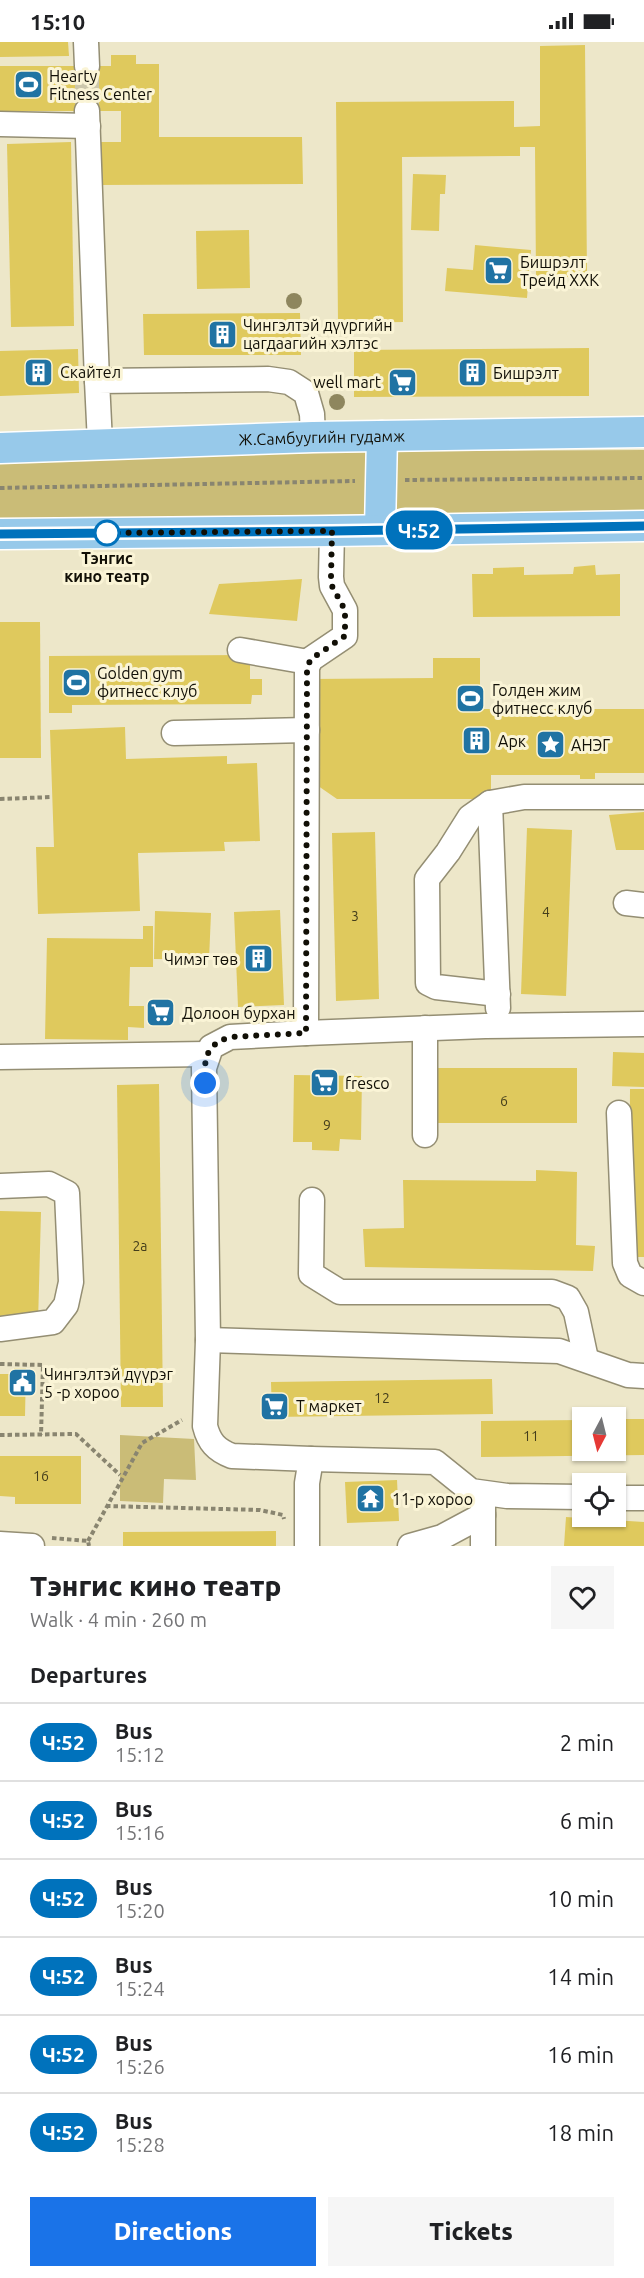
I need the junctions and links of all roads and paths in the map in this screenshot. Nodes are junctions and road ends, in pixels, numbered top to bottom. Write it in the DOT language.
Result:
graph roads {
  1 [pos="0,124"];
  2 [pos="97,381"];
  3 [pos="644,432"];
  4 [pos="382,436"];
  5 [pos="313,437"];
  6 [pos="100,443"];
  7 [pos="0,448"];
  8 [pos="644,477"];
  9 [pos="381,480"];
  10 [pos="0,488"];
  11 [pos="644,526"];
  12 [pos="380,530"];
  13 [pos="332,531"];
  14 [pos="0,534"];
  15 [pos="240,650"];
  16 [pos="308,662"];
  17 [pos="307,730"];
  18 [pos="174,733"];
  19 [pos="52,797"];
  20 [pos="644,797"];
  21 [pos="0,799"];
  22 [pos="490,803"];
  23 [pos="498,994"];
  24 [pos="644,1024"];
  25 [pos="498,1026"];
  26 [pos="425,1028"];
  27 [pos="306,1033"];
  28 [pos="207,1054"];
  29 [pos="0,1057"];
  30 [pos="619,1113"];
  31 [pos="425,1135"];
  32 [pos="0,1186"];
  33 [pos="312,1200"];
  34 [pos="644,1283"];
  35 [pos="0,1329"];
  36 [pos="207,1340"];
  37 [pos="586,1359"];
  38 [pos="0,1364"];
  39 [pos="644,1377"];
  40 [pos="184,1419"];
  41 [pos="0,1435"];
  42 [pos="41,1435"];
  43 [pos="310,1459"];
  44 [pos="120,1475"];
  45 [pos="572,1497"];
  46 [pos="626,1498"];
  47 [pos="644,1498"];
  48 [pos="483,1504"];
  49 [pos="106,1506"];
  50 [pos="285,1525"];
  51 [pos="88,1541"];
  52 [pos="0,1544"];
  53 [pos="32,1546"];
  54 [pos="307,1546"];
  55 [pos="410,1546"];
  56 [pos="483,1546"];
  1 -- 2 [label="street"];
  2 -- 5 [label="street"];
  2 -- 6 [label="street"];
  3 -- 4 [label="main road, Ж.Самбуугийн гудамж"];
  4 -- 5 [label="main road, Ж.Самбуугийн гудамж"];
  4 -- 9 [label="main road"];
  5 -- 6 [label="main road, Ж.Самбуугийн гудамж"];
  6 -- 7 [label="main road, Ж.Самбуугийн гудамж"];
  8 -- 9 [label="path"];
  9 -- 10 [label="path"];
  9 -- 12 [label="main road"];
  11 -- 12 [label="main road"];
  12 -- 13 [label="main road"];
  13 -- 14 [label="main road"];
  13 -- 16 [label="street"];
  15 -- 16 [label="street"];
  16 -- 17 [label="street"];
  17 -- 18 [label="street"];
  17 -- 27 [label="street"];
  19 -- 21 [label="path"];
  20 -- 22 [label="street"];
  22 -- 23 [label="street"];
  22 -- 23 [label="street"];
  23 -- 25 [label="street"];
  24 -- 25 [label="street"];
  25 -- 26 [label="street"];
  26 -- 27 [label="street"];
  26 -- 31 [label="street"];
  27 -- 28 [label="street"];
  28 -- 29 [label="street"];
  28 -- 36 [label="street"];
  30 -- 34 [label="street"];
  32 -- 35 [label="street"];
  33 -- 37 [label="street"];
  36 -- 37 [label="street"];
  36 -- 43 [label="street"];
  37 -- 39 [label="street"];
  38 -- 42 [label="path"];
  40 -- 49 [label="path"];
  41 -- 42 [label="path"];
  42 -- 44 [label="path"];
  43 -- 48 [label="street"];
  43 -- 54 [label="street"];
  45 -- 48 [label="street"];
  46 -- 47 [label="street"];
  48 -- 55 [label="street"];
  48 -- 56 [label="street"];
  49 -- 50 [label="path"];
  49 -- 51 [label="path"];
  52 -- 53 [label="street"];
}
